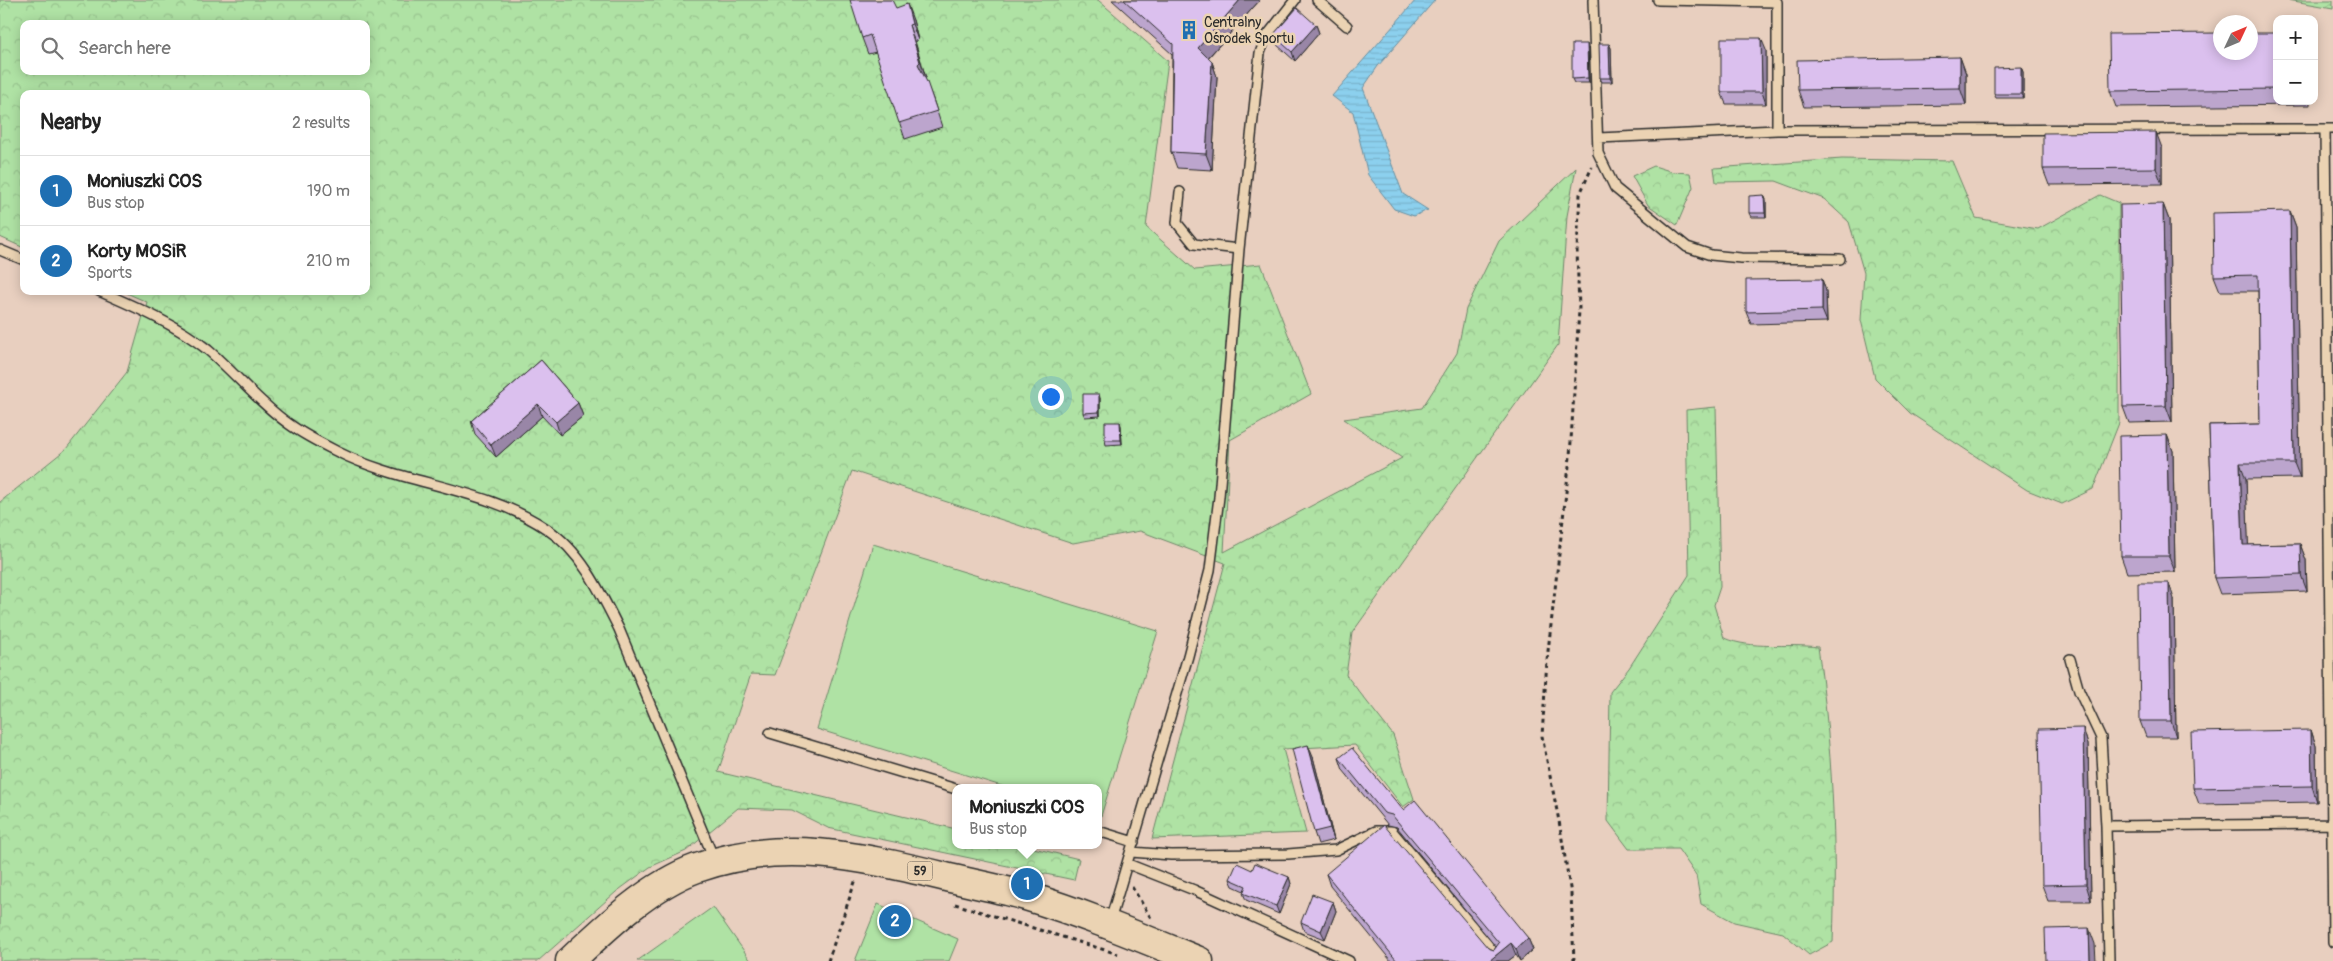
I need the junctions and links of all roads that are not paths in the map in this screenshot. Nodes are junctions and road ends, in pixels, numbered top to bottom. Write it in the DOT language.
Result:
graph roads {
  1 [pos="1295,0"];
  2 [pos="1316,0"];
  3 [pos="1593,0"];
  4 [pos="1658,0"];
  5 [pos="1347,26"];
  6 [pos="2329,129"];
  7 [pos="1777,130"];
  8 [pos="1598,138"];
  9 [pos="1180,192"];
  10 [pos="1239,248"];
  11 [pos="0,250"];
  12 [pos="20,258"];
  13 [pos="1840,259"];
  14 [pos="107,295"];
  15 [pos="2070,659"];
  16 [pos="770,733"];
  17 [pos="952,788"];
  18 [pos="2331,824"];
  19 [pos="2106,826"];
  20 [pos="1102,832"];
  21 [pos="1134,842"];
  22 [pos="1131,852"];
  23 [pos="715,862"];
  24 [pos="1128,864"];
  25 [pos="1108,926"];
  26 [pos="2333,942"];
  27 [pos="1497,956"];
  28 [pos="570,961"];
  29 [pos="1199,961"];
  30 [pos="1349,961"];
  31 [pos="2109,961"];
  1 -- 10 [label="lane"];
  2 -- 5 [label="lane"];
  3 -- 8 [label="lane"];
  4 -- 7 [label="lane"];
  6 -- 7 [label="lane"];
  6 -- 18 [label="lane"];
  7 -- 8 [label="lane"];
  8 -- 13 [label="lane"];
  9 -- 10 [label="lane"];
  10 -- 21 [label="lane"];
  11 -- 12 [label="lane"];
  14 -- 23 [label="lane"];
  15 -- 19 [label="lane"];
  16 -- 17 [label="lane"];
  18 -- 19 [label="lane"];
  18 -- 26 [label="lane"];
  19 -- 31 [label="lane"];
  20 -- 21 [label="lane"];
  21 -- 22 [label="lane"];
  22 -- 24 [label="lane"];
  22 -- 27 [label="lane"];
  23 -- 25 [label="main road, 59"];
  23 -- 28 [label="main road, 59"];
  24 -- 25 [label="lane"];
  24 -- 30 [label="lane"];
  25 -- 29 [label="main road, 59"];
}
